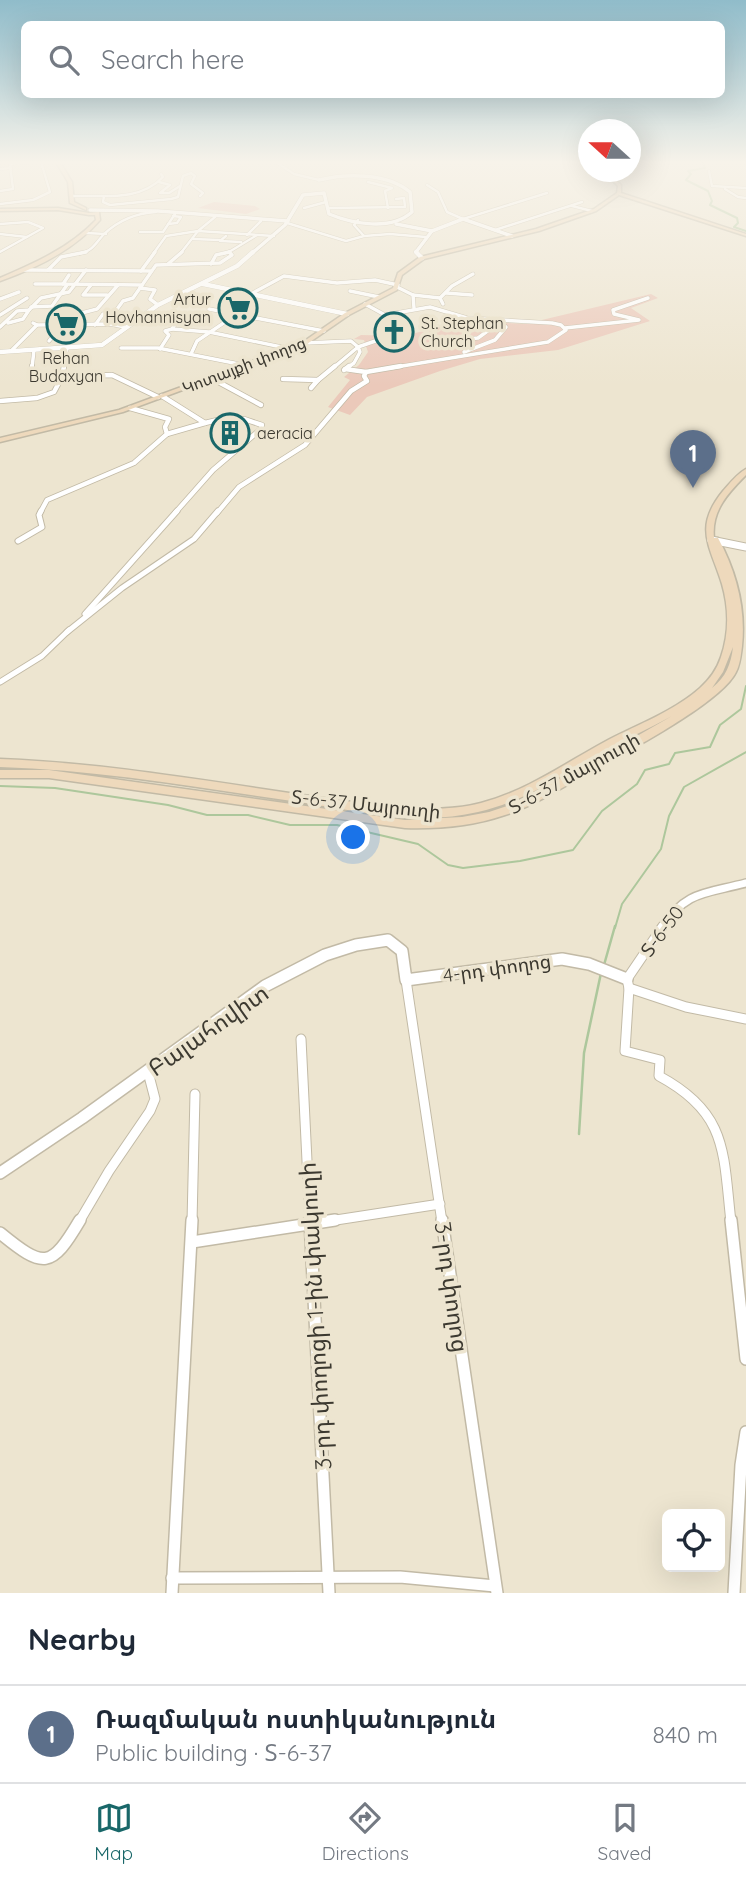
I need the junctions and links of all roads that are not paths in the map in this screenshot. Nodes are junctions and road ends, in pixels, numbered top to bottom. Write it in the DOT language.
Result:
graph roads {
  1 [pos="22,236"];
  2 [pos="76,236"];
  3 [pos="82,236"];
  4 [pos="104,236"];
  5 [pos="163,236"];
  6 [pos="194,236"];
  7 [pos="227,236"];
  8 [pos="245,236"];
  9 [pos="255,236"];
  10 [pos="274,236"];
  11 [pos="332,236"];
  12 [pos="363,236"];
  13 [pos="418,236"];
  14 [pos="511,236"];
  15 [pos="28,237"];
  16 [pos="426,237"];
  17 [pos="193,239"];
  18 [pos="220,240"];
  19 [pos="0,252"];
  20 [pos="229,252"];
  21 [pos="422,258"];
  22 [pos="167,264"];
  23 [pos="211,264"];
  24 [pos="24,270"];
  25 [pos="48,270"];
  26 [pos="86,270"];
  27 [pos="141,271"];
  28 [pos="151,271"];
  29 [pos="473,274"];
  30 [pos="69,275"];
  31 [pos="0,278"];
  32 [pos="35,284"];
  33 [pos="204,284"];
  34 [pos="65,285"];
  35 [pos="76,285"];
  36 [pos="91,285"];
  37 [pos="103,285"];
  38 [pos="118,285"];
  39 [pos="398,286"];
  40 [pos="141,287"];
  41 [pos="350,291"];
  42 [pos="19,292"];
  43 [pos="446,293"];
  44 [pos="251,294"];
  45 [pos="93,295"];
  46 [pos="107,295"];
  47 [pos="413,295"];
  48 [pos="472,295"];
  49 [pos="379,297"];
  50 [pos="27,298"];
  51 [pos="59,298"];
  52 [pos="440,298"];
  53 [pos="648,298"];
  54 [pos="0,299"];
  55 [pos="365,304"];
  56 [pos="443,304"];
  57 [pos="158,305"];
  58 [pos="414,308"];
  59 [pos="30,309"];
  60 [pos="209,310"];
  61 [pos="115,313"];
  62 [pos="237,314"];
  63 [pos="347,314"];
  64 [pos="0,316"];
  65 [pos="187,320"];
  66 [pos="499,322"];
  67 [pos="6,323"];
  68 [pos="95,324"];
  69 [pos="106,324"];
  70 [pos="62,325"];
  71 [pos="70,325"];
  72 [pos="0,327"];
  73 [pos="125,327"];
  74 [pos="565,328"];
  75 [pos="172,329"];
  76 [pos="324,331"];
  77 [pos="209,332"];
  78 [pos="459,340"];
  79 [pos="49,341"];
  80 [pos="305,344"];
  81 [pos="395,346"];
  82 [pos="361,347"];
  83 [pos="67,348"];
  84 [pos="121,348"];
  85 [pos="160,349"];
  86 [pos="291,349"];
  87 [pos="372,349"];
  88 [pos="34,350"];
  89 [pos="11,351"];
  90 [pos="0,352"];
  91 [pos="191,354"];
  92 [pos="462,355"];
  93 [pos="244,365"];
  94 [pos="366,372"];
  95 [pos="87,376"];
  96 [pos="211,378"];
  97 [pos="283,379"];
  98 [pos="318,380"];
  99 [pos="31,382"];
  100 [pos="311,388"];
  101 [pos="160,396"];
  102 [pos="0,401"];
  103 [pos="261,405"];
  104 [pos="130,408"];
  105 [pos="234,416"];
  106 [pos="244,419"];
  107 [pos="205,424"];
  108 [pos="167,434"];
  109 [pos="0,440"];
  110 [pos="746,471"];
  111 [pos="712,538"];
  112 [pos="18,541"];
  113 [pos="746,547"];
  114 [pos="67,632"];
  115 [pos="0,682"];
  116 [pos="0,763"];
  117 [pos="0,774"];
  118 [pos="380,815"];
  119 [pos="746,883"];
  120 [pos="406,980"];
  121 [pos="626,982"];
  122 [pos="746,1019"];
  123 [pos="301,1039"];
  124 [pos="148,1072"];
  125 [pos="195,1094"];
  126 [pos="0,1173"];
  127 [pos="440,1204"];
  128 [pos="310,1222"];
  129 [pos="0,1233"];
  130 [pos="192,1242"];
  131 [pos="746,1359"];
  132 [pos="746,1432"];
  133 [pos="172,1578"];
  134 [pos="328,1578"];
  135 [pos="496,1589"];
  136 [pos="172,1593"];
  137 [pos="329,1593"];
  138 [pos="734,1593"];
  1 -- 15 [label="street"];
  2 -- 31 [label="main road"];
  3 -- 24 [label="main road"];
  4 -- 25 [label="street"];
  5 -- 27 [label="street"];
  6 -- 17 [label="street"];
  7 -- 18 [label="street"];
  8 -- 18 [label="street"];
  9 -- 20 [label="street"];
  10 -- 33 [label="street"];
  11 -- 12 [label="street"];
  13 -- 16 [label="street"];
  14 -- 21 [label="main road"];
  15 -- 19 [label="street"];
  16 -- 21 [label="street"];
  17 -- 18 [label="street"];
  17 -- 22 [label="street"];
  20 -- 23 [label="street"];
  20 -- 23 [label="street"];
  21 -- 39 [label="main road, Կոտայքի փողոց"];
  22 -- 23 [label="street"];
  22 -- 28 [label="street"];
  24 -- 25 [label="street"];
  24 -- 31 [label="main road"];
  25 -- 26 [label="street"];
  26 -- 27 [label="street"];
  26 -- 35 [label="street"];
  27 -- 28 [label="street"];
  28 -- 40 [label="street"];
  29 -- 43 [label="street"];
  30 -- 34 [label="street"];
  32 -- 34 [label="street"];
  33 -- 44 [label="street"];
  33 -- 57 [label="street"];
  34 -- 35 [label="street"];
  34 -- 51 [label="street"];
  35 -- 36 [label="street"];
  35 -- 51 [label="street"];
  36 -- 37 [label="street"];
  36 -- 45 [label="street"];
  37 -- 38 [label="street"];
  37 -- 45 [label="street"];
  38 -- 40 [label="street"];
  38 -- 46 [label="street"];
  39 -- 44 [label="street"];
  39 -- 47 [label="street"];
  39 -- 49 [label="main road, Կոտայքի փողոց"];
  40 -- 57 [label="street"];
  40 -- 61 [label="street"];
  41 -- 49 [label="street"];
  42 -- 54 [label="street"];
  43 -- 48 [label="street"];
  43 -- 52 [label="street"];
  44 -- 62 [label="street"];
  44 -- 63 [label="street"];
  45 -- 46 [label="street"];
  46 -- 71 [label="street"];
  47 -- 52 [label="street"];
  47 -- 58 [label="street"];
  49 -- 55 [label="main road, Կոտայքի փողոց"];
  50 -- 64 [label="street"];
  51 -- 59 [label="street"];
  51 -- 59 [label="street"];
  52 -- 56 [label="street"];
  53 -- 74 [label="street"];
  55 -- 58 [label="street"];
  55 -- 63 [label="main road, Կոտայքի փողոց"];
  57 -- 73 [label="street"];
  58 -- 66 [label="street"];
  59 -- 67 [label="street"];
  59 -- 67 [label="street"];
  60 -- 62 [label="street"];
  61 -- 68 [label="street"];
  61 -- 69 [label="street"];
  62 -- 76 [label="street"];
  62 -- 77 [label="street"];
  63 -- 76 [label="main road, Կոտայքի փողոց"];
  65 -- 75 [label="street"];
  66 -- 74 [label="street"];
  66 -- 78 [label="street"];
  66 -- 92 [label="street"];
  67 -- 72 [label="street"];
  68 -- 69 [label="street"];
  68 -- 71 [label="street"];
  69 -- 73 [label="street"];
  70 -- 71 [label="street"];
  70 -- 79 [label="street"];
  70 -- 89 [label="street"];
  73 -- 83 [label="street"];
  74 -- 92 [label="street"];
  75 -- 77 [label="street"];
  75 -- 85 [label="street"];
  76 -- 80 [label="main road, Կոտայքի փողոց"];
  77 -- 86 [label="street"];
  77 -- 91 [label="street"];
  80 -- 82 [label="street"];
  80 -- 86 [label="main road, Կոտայքի փողոց"];
  81 -- 82 [label="street"];
  82 -- 87 [label="street"];
  82 -- 94 [label="street"];
  82 -- 98 [label="street"];
  83 -- 88 [label="street"];
  83 -- 102 [label="street"];
  84 -- 85 [label="street"];
  85 -- 91 [label="street"];
  86 -- 93 [label="main road, Կոտայքի փողոց"];
  88 -- 89 [label="street"];
  88 -- 99 [label="street"];
  89 -- 90 [label="street"];
  91 -- 93 [label="street"];
  92 -- 94 [label="street"];
  93 -- 96 [label="main road, Կոտայքի փողոց"];
  94 -- 114 [label="street"];
  95 -- 101 [label="street"];
  96 -- 101 [label="main road, Կոտայքի փողոց"];
  96 -- 103 [label="street"];
  97 -- 98 [label="street"];
  98 -- 100 [label="street"];
  101 -- 104 [label="main road, Կոտայքի փողոց"];
  101 -- 107 [label="street"];
  104 -- 108 [label="street"];
  104 -- 109 [label="main road, Կոտայքի փողոց"];
  105 -- 107 [label="street"];
  106 -- 114 [label="street"];
  107 -- 108 [label="street"];
  108 -- 112 [label="street"];
  110 -- 111 [label="main road"];
  111 -- 113 [label="street"];
  111 -- 118 [label="main road, Տ-6-37 մայրուղի"];
  114 -- 115 [label="street"];
  116 -- 118 [label="main road, Տ-6-37 Մայրուղի"];
  117 -- 118 [label="main road, Տ-6-37 մայրուղի"];
  119 -- 121 [label="street, Տ-6-50 / Տ-6-50"];
  120 -- 121 [label="street, 4-րդ փողոց"];
  120 -- 124 [label="street, Բալահովիտ"];
  120 -- 127 [label="street, 3-րդ փողոց"];
  121 -- 122 [label="street"];
  121 -- 131 [label="street"];
  123 -- 128 [label="street, 3-րդ փողոցի 1-ին փակուղի"];
  124 -- 126 [label="street, Բալահովիտ"];
  124 -- 129 [label="street"];
  125 -- 130 [label="street"];
  127 -- 128 [label="street"];
  127 -- 135 [label="street, 3-րդ փողոց"];
  128 -- 130 [label="street"];
  128 -- 134 [label="street, 3-րդ փողոցի 1-ին փակուղի"];
  130 -- 133 [label="street"];
  132 -- 138 [label="street"];
  133 -- 134 [label="street"];
  133 -- 136 [label="street"];
  134 -- 135 [label="street"];
  134 -- 137 [label="street, 3-րդ փողոցի 1-ին փակուղի"];
}
